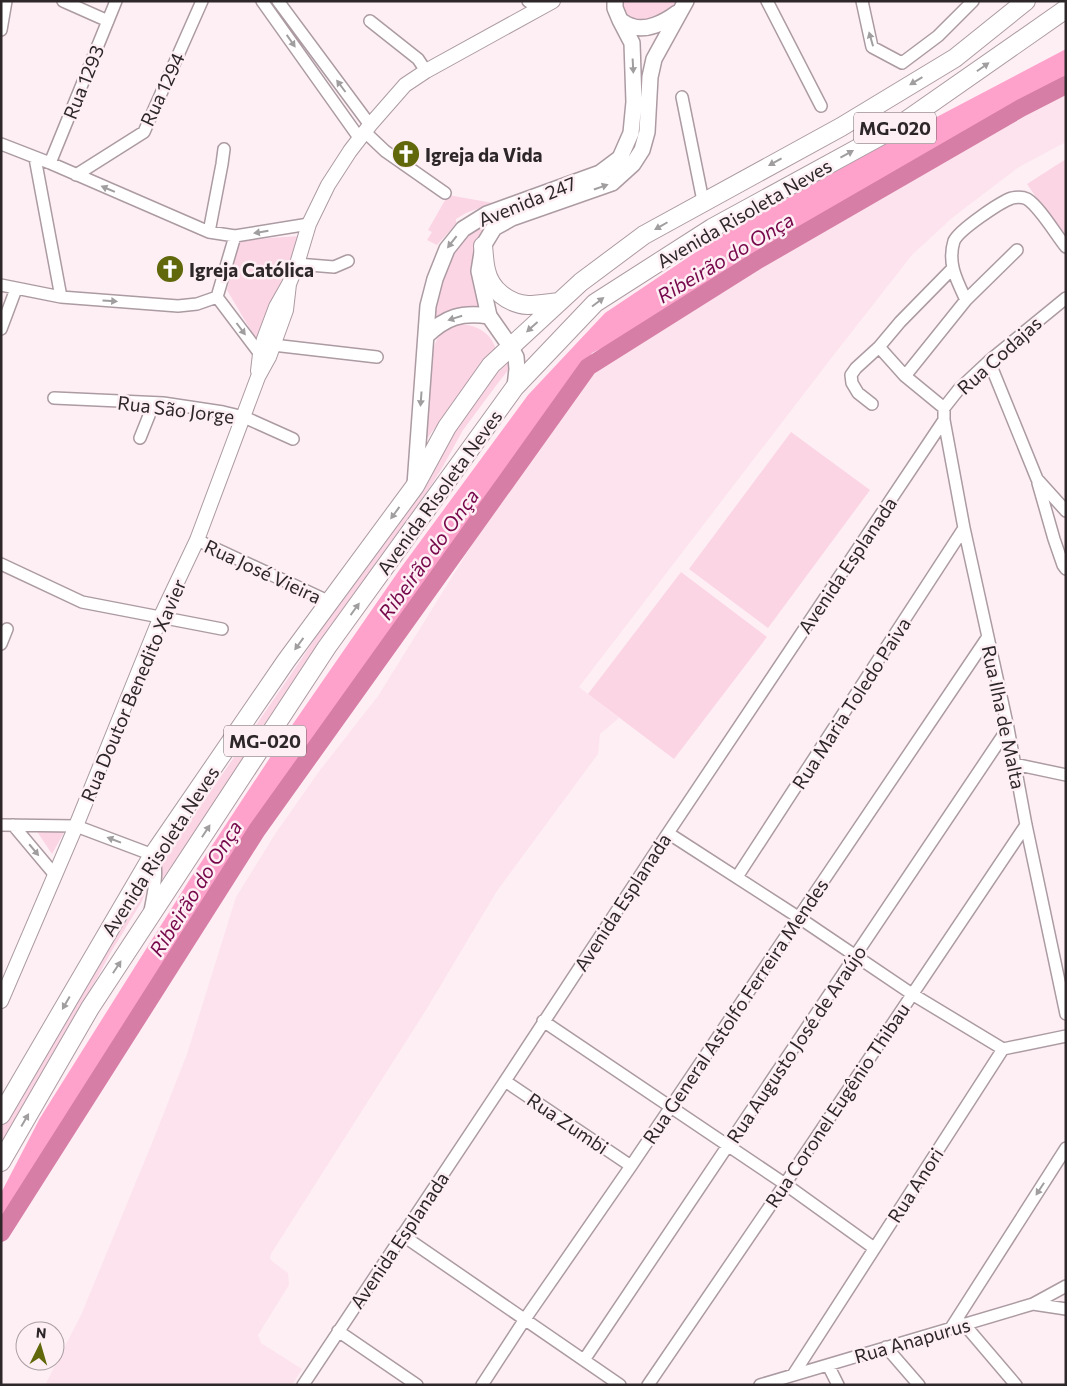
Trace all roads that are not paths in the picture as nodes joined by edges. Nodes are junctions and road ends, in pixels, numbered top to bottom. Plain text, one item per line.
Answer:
1 (6, 1) edge
2 (63, 1) edge
3 (116, 1) edge
4 (202, 1) edge
5 (262, 1) edge
6 (278, 1) edge
7 (553, 1) edge
8 (767, 1) edge
9 (862, 1) edge
10 (973, 1) edge
11 (1019, 4) edge
12 (534, 5) edge
13 (684, 5) edge
14 (613, 8) edge
15 (1066, 9) edge
16 (108, 20) junction
17 (370, 21) dead end
18 (1, 30) edge
19 (426, 71) junction
20 (682, 97) dead end
21 (821, 106) dead end
22 (365, 132) junction
23 (1, 144) edge
24 (224, 149) dead end
25 (35, 158) junction
26 (50, 163) junction
27 (76, 175) junction
28 (445, 193) dead end
29 (703, 202) junction
30 (309, 224) junction
31 (209, 232) junction
32 (235, 236) junction
33 (483, 246) junction
34 (1066, 247) edge
35 (1017, 250) dead end
36 (348, 261) dead end
37 (297, 264) junction
38 (952, 269) junction
39 (1, 285) edge
40 (16, 289) junction
41 (217, 296) junction
42 (61, 297) junction
43 (1066, 298) edge
44 (966, 300) junction
45 (559, 302) junction
46 (488, 316) junction
47 (1, 329) edge
48 (426, 336) junction
49 (510, 346) junction
50 (879, 347) junction
51 (267, 352) junction
52 (377, 357) dead end
53 (989, 361) junction
54 (905, 376) junction
55 (515, 387) junction
56 (54, 398) dead end
57 (154, 403) junction
58 (872, 404) dead end
59 (944, 414) junction
60 (244, 417) junction
61 (140, 438) dead end
62 (293, 439) dead end
63 (1037, 479) junction
64 (415, 486) junction
65 (1066, 512) edge
66 (964, 528) junction
67 (196, 540) junction
68 (1, 564) edge
69 (1066, 569) edge
70 (330, 602) junction
71 (161, 616) junction
72 (7, 629) dead end
73 (222, 629) dead end
74 (987, 638) junction
75 (1, 644) edge
76 (1008, 728) junction
77 (1014, 764) junction
78 (1066, 775) edge
79 (1, 825) edge
80 (1026, 825) junction
81 (13, 826) junction
82 (76, 826) junction
83 (668, 832) junction
84 (153, 855) junction
85 (55, 874) junction
86 (737, 877) junction
87 (798, 917) junction
88 (149, 918) junction
89 (855, 956) junction
90 (912, 994) junction
91 (2, 995) edge
92 (1066, 1014) edge
93 (543, 1021) junction
94 (1066, 1036) edge
95 (1003, 1050) junction
96 (505, 1081) junction
97 (670, 1107) junction
98 (1, 1116) edge
99 (728, 1146) junction
100 (1066, 1148) edge
101 (1, 1162) edge
102 (631, 1166) junction
103 (785, 1184) junction
104 (402, 1235) junction
105 (874, 1248) junction
106 (1066, 1286) edge
107 (1033, 1304) junction
108 (1066, 1309) edge
109 (525, 1319) junction
110 (964, 1324) junction
111 (950, 1328) junction
112 (338, 1331) junction
113 (886, 1348) junction
114 (584, 1360) junction
115 (828, 1365) junction
116 (793, 1375) junction
117 (302, 1385) edge
118 (417, 1385) edge
119 (482, 1385) edge
120 (620, 1385) edge
121 (648, 1385) edge
122 (760, 1385) edge
123 (838, 1385) edge
124 (919, 1385) edge
125 (1016, 1385) edge

1 - 18 street
2 - 16 street
3 - 16 street, Rua 1293
4 - 27 street, Rua 1294
5 -> 22 street
22 -> 6 street
7 - 12 street, Rua Doutor Benedito Xavier
8 - 21 street
10 -> 9 street
11 -> 29 highway, Avenida Risoleta Neves / MG-020
12 - 19 street, Rua Doutor Benedito Xavier
13 - 14 main road
33 -> 13 main road, Avenida 247
14 -> 48 main road, Avenida 247
55 -> 15 highway, Avenida Risoleta Neves / MG-020
16 - 26 street, Rua 1293
17 - 19 street
19 - 22 street, Rua Doutor Benedito Xavier
20 - 29 street
22 - 28 street
22 - 30 street, Rua Doutor Benedito Xavier
23 - 25 street
24 - 31 street
25 - 26 street
25 - 42 street
26 - 27 street
31 -> 27 street
29 -> 45 highway, Avenida Risoleta Neves / MG-020
30 -> 32 street
30 - 37 street, Rua Doutor Benedito Xavier
31 - 32 street
32 - 41 street
33 - 45 highway
33 - 46 main road, Avenida 247
34 - 38 street
35 - 44 street
36 - 37 street
37 - 51 street, Rua Doutor Benedito Xavier
38 - 44 street
38 - 50 street
39 - 40 street
40 - 42 street
40 - 47 street
42 -> 41 street
41 -> 51 street
43 - 53 street, Rua Codajas
44 - 54 street
45 -> 49 highway, Avenida Risoleta Neves / MG-020
46 -> 48 main road
46 - 49 main road, Avenida 247
48 -> 64 main road, Avenida 247
49 - 55 main road, Avenida 247
49 - 64 highway, Avenida Risoleta Neves / MG-020
50 - 54 street
50 - 58 street
51 - 52 street
51 - 60 street, Rua Doutor Benedito Xavier
53 - 59 street, Rua Codajas
53 - 63 street
54 - 59 street
88 -> 55 highway, Avenida Risoleta Neves / MG-020
56 - 57 street, Rua São Jorge
57 - 60 street, Rua São Jorge
57 - 61 street
59 - 66 street, Rua Ilha de Malta
59 - 83 street, Avenida Esplanada
60 - 62 street, Rua São Jorge
60 - 67 street, Rua Doutor Benedito Xavier
63 - 65 street
63 - 69 street
64 -> 70 highway, Avenida Risoleta Neves / MG-020
66 - 74 street, Rua Ilha de Malta
66 - 86 street, Rua Maria Toledo Paiva
67 - 70 street, Rua José Vieira
67 - 71 street, Rua Doutor Benedito Xavier
68 - 71 street
70 -> 84 highway, Avenida Risoleta Neves / MG-020
71 - 73 street
71 - 82 street, Rua Doutor Benedito Xavier
72 - 75 street
74 - 76 street, Rua Ilha de Malta
74 - 87 street, Rua General Astolfo Ferreira Mendes
76 - 77 street, Rua Ilha de Malta
76 - 89 street, Rua Augusto José de Araújo
77 - 78 street
77 - 80 street, Rua Ilha de Malta
79 - 81 street
80 - 90 street, Rua Coronel Eugênio Thibau
80 - 92 street, Rua Ilha de Malta
81 - 82 street
81 -> 85 street
84 -> 82 street
82 - 85 street, Rua Doutor Benedito Xavier
83 - 86 street
83 - 93 street, Avenida Esplanada
84 - 88 street
84 -> 98 highway, Avenida Risoleta Neves / MG-020
85 - 91 street, Rua Doutor Benedito Xavier
86 - 87 street
87 - 89 street
87 - 97 street, Rua General Astolfo Ferreira Mendes
101 -> 88 highway, Avenida Risoleta Neves / MG-020
89 - 90 street
89 - 99 street, Rua Augusto José de Araújo
90 - 95 street
90 - 103 street, Rua Coronel Eugênio Thibau
93 - 96 street, Avenida Esplanada
93 - 97 street
94 - 95 street
95 - 105 street, Rua Anori
96 - 102 street, Rua Zumbi
96 - 104 street, Avenida Esplanada
97 - 99 street
97 - 102 street, Rua General Astolfo Ferreira Mendes
99 - 103 street
99 - 114 street, Rua Augusto José de Araújo
100 -> 111 street
102 - 109 street, Rua General Astolfo Ferreira Mendes
103 - 105 street
103 - 121 street, Rua Coronel Eugênio Thibau
104 - 109 street
104 - 112 street, Avenida Esplanada
105 - 116 street, Rua Anori
106 - 107 street
107 - 108 street, Rua Anapurus
107 - 110 street, Rua Anapurus
109 - 114 street
109 - 119 street, Rua General Astolfo Ferreira Mendes
110 - 111 street, Rua Anapurus
110 - 125 street
111 - 113 street, Rua Anapurus
112 - 117 street, Avenida Esplanada
112 - 118 street
113 - 115 street, Rua Anapurus
113 - 124 street
114 - 120 street
115 - 116 street, Rua Anapurus
115 - 123 street
116 - 122 street, Rua Anapurus

